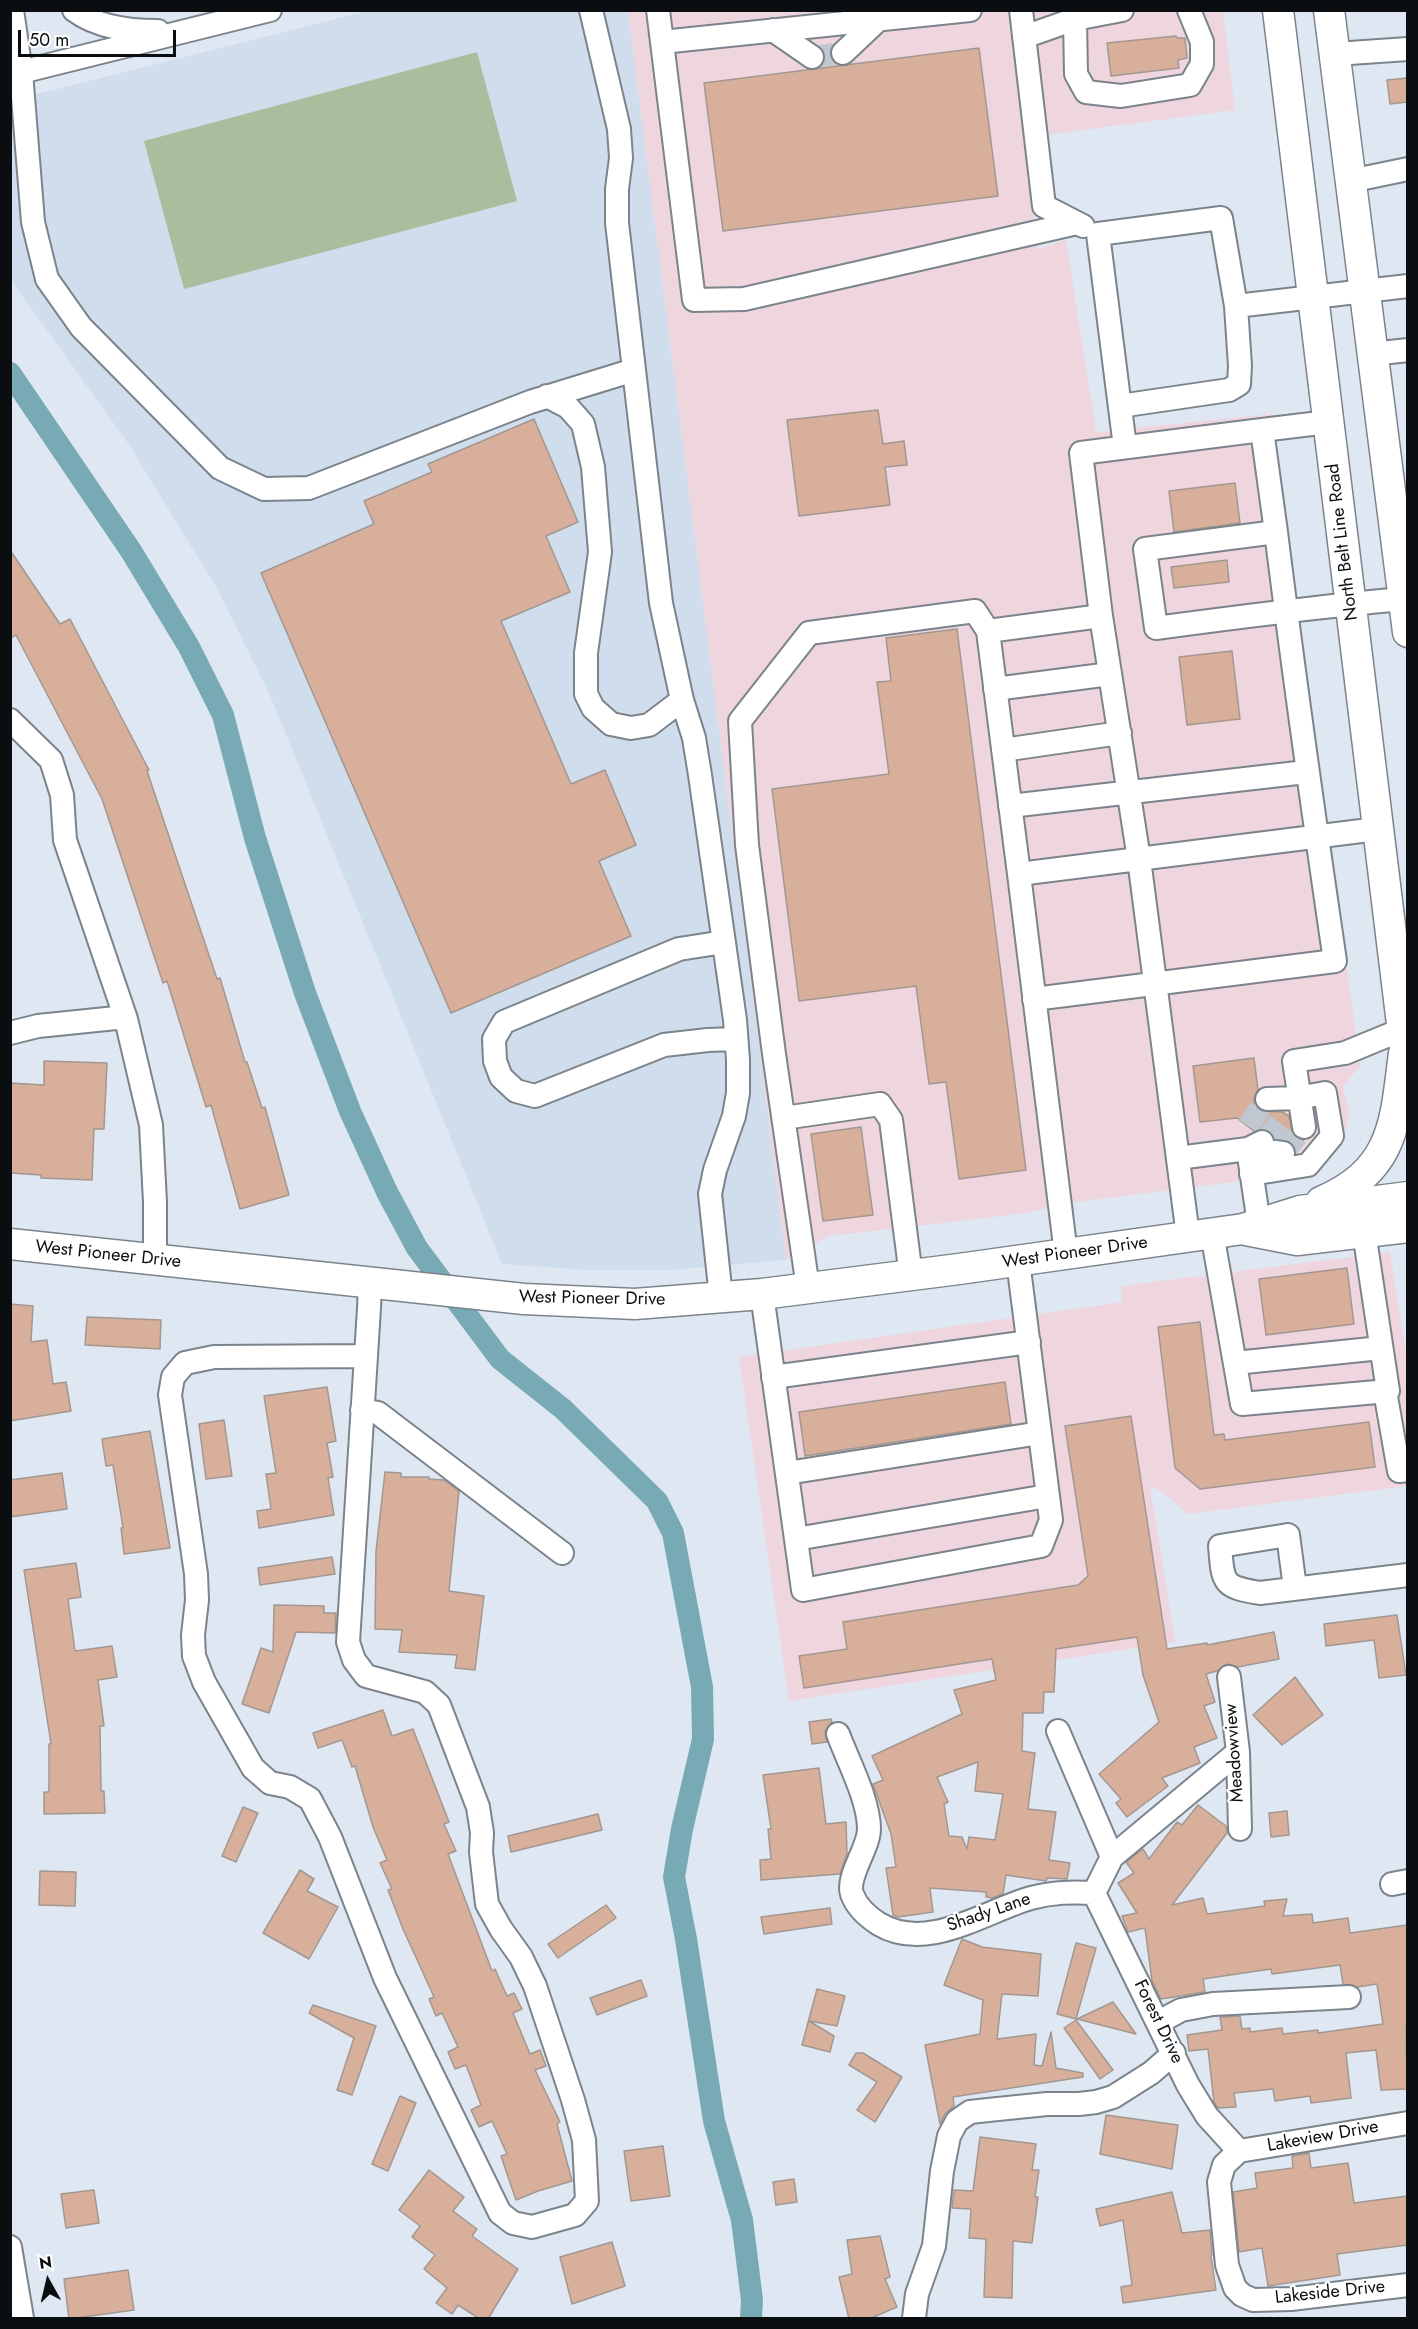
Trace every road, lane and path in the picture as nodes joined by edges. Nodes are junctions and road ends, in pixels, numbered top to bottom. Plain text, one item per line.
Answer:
1 (12, 10) edge
2 (74, 10) edge
3 (270, 10) edge
4 (591, 10) edge
5 (658, 10) edge
6 (970, 10) edge
7 (1021, 10) edge
8 (1122, 10) edge
9 (1189, 10) edge
10 (1278, 10) edge
11 (1329, 10) edge
12 (879, 19) junction
13 (1076, 20) junction
14 (773, 30) junction
15 (187, 32) junction
16 (1024, 37) junction
17 (662, 42) junction
18 (1407, 49) edge
19 (843, 52) tunnel mouth
20 (1335, 54) junction
21 (812, 57) tunnel mouth
22 (21, 72) junction
23 (1407, 169) edge
24 (1350, 181) junction
25 (1077, 224) junction
26 (1098, 234) junction
27 (1407, 286) edge
28 (1364, 292) junction
29 (1313, 297) junction
30 (1236, 306) junction
31 (1407, 350) edge
32 (1372, 354) junction
33 (634, 370) junction
34 (547, 396) junction
35 (1120, 406) junction
36 (1328, 422) junction
37 (1262, 430) junction
38 (1125, 447) junction
39 (1276, 532) junction
40 (1404, 599) junction
41 (1350, 604) junction
42 (1286, 612) junction
43 (1101, 616) junction
44 (988, 631) junction
45 (1407, 631) edge
46 (1110, 674) junction
47 (995, 689) junction
48 (682, 700) junction
49 (10, 720) edge
50 (1119, 733) junction
51 (1003, 750) junction
52 (1306, 772) junction
53 (1129, 792) junction
54 (1010, 806) junction
55 (1377, 829) junction
56 (1316, 837) junction
57 (1139, 859) junction
58 (1019, 874) junction
59 (724, 942) junction
60 (1155, 983) junction
61 (1034, 999) junction
62 (126, 1019) junction
63 (10, 1033) edge
64 (736, 1039) junction
65 (1404, 1052) edge
66 (1267, 1099) dead end
67 (1291, 1106) junction
68 (783, 1118) junction
69 (1248, 1126) dead end
70 (1304, 1127) dead end
71 (1265, 1147) junction
72 (1178, 1158) junction
73 (1251, 1174) junction
74 (1407, 1197) edge
75 (1300, 1211) junction
76 (1251, 1227) junction
77 (1407, 1227) edge
78 (1364, 1232) junction
79 (1200, 1235) junction
80 (10, 1244) edge
81 (1066, 1254) junction
82 (155, 1260) junction
83 (1018, 1261) junction
84 (911, 1276) junction
85 (370, 1283) junction
86 (808, 1288) junction
87 (762, 1294) junction
88 (721, 1297) junction
89 (1029, 1342) junction
90 (1381, 1348) junction
91 (366, 1356) junction
92 (1235, 1363) junction
93 (773, 1377) junction
94 (1385, 1391) junction
95 (362, 1410) junction
96 (1040, 1433) junction
97 (1407, 1470) edge
98 (787, 1473) junction
99 (1047, 1496) junction
100 (796, 1539) junction
101 (562, 1554) dead end
102 (1407, 1575) edge
103 (1295, 1588) dead end
104 (1229, 1677) dead end
105 (1058, 1731) dead end
106 (838, 1734) dead end
107 (1238, 1752) junction
108 (1240, 1829) dead end
109 (1112, 1857) junction
110 (1094, 1893) junction
111 (1349, 1997) dead end
112 (1159, 2022) junction
113 (1174, 2053) junction
114 (1407, 2122) edge
115 (1239, 2151) junction
116 (10, 2247) edge
117 (1407, 2285) edge
118 (22, 2319) edge
119 (914, 2319) edge

1 - 22 street
2 - 15 street
3 - 15 street
4 - 33 street
5 - 17 street
6 - 12 street
7 - 16 street
8 - 13 street
9 - 13 street
10 - 29 main road, North Belt Line Road
11 - 20 main road
12 - 14 street
12 - 19 street
13 - 16 street
14 - 17 street
14 - 21 street
15 - 22 street
16 - 25 street
17 - 25 street
18 - 20 street
20 - 24 main road
22 - 34 street
23 - 24 street
24 - 28 main road
25 - 26 street
26 - 30 street
26 - 35 street
27 - 28 street
28 - 29 street
28 - 32 main road
29 - 30 street
29 - 36 main road, North Belt Line Road
30 - 35 street
31 - 32 street
32 - 40 main road
33 - 34 street
33 - 48 street
34 - 48 street
35 - 38 street
36 - 37 street
36 - 41 main road, North Belt Line Road
37 - 38 street
37 - 39 street
38 - 43 street
39 - 42 street
39 - 42 street
40 - 41 street
40 - 45 main road
41 - 42 street
41 - 55 main road, North Belt Line Road
42 - 52 street
43 - 44 street
43 - 46 street
44 - 47 street
44 - 68 street
46 - 47 street
46 - 50 street
47 - 51 street
48 - 59 street
49 - 62 street
50 - 51 street
50 - 53 street
51 - 54 street
52 - 53 street
52 - 56 street
53 - 54 street
53 - 57 street
54 - 58 street
55 - 56 street
55 - 65 main road, North Belt Line Road
56 - 57 street
56 - 60 street
57 - 58 street
57 - 60 street
58 - 61 street
59 - 64 street
59 - 64 street
60 - 61 street
60 - 72 street
61 - 81 street
62 - 63 street
62 - 82 street
64 - 88 street
65 - 67 street
65 - 75 main road, North Belt Line Road
66 - 67 street
67 - 70 street
67 - 73 street
68 - 84 street
68 - 86 street
69 - 71 street
71 - 72 street
71 - 73 street
72 - 79 street
73 - 76 street
74 - 75 main road, West Pioneer Drive
75 - 76 main road, West Pioneer Drive
76 - 78 main road, West Pioneer Drive
76 - 79 main road, West Pioneer Drive
77 - 78 main road, West Pioneer Drive
78 - 90 street
79 - 81 main road, West Pioneer Drive
79 - 92 street
80 - 82 main road, West Pioneer Drive
81 - 83 main road, West Pioneer Drive
82 - 85 main road, West Pioneer Drive
83 - 84 main road, West Pioneer Drive
83 - 89 street
84 - 86 main road, West Pioneer Drive
85 - 88 main road, West Pioneer Drive
85 - 91 street
86 - 87 main road, West Pioneer Drive
87 - 88 main road, West Pioneer Drive
87 - 93 street
89 - 93 street
89 - 96 street
90 - 92 street
90 - 94 street
91 - 95 street
91 - 95 street
92 - 94 street
93 - 98 street
94 - 97 street
95 - 101 street
96 - 98 street
96 - 99 street
98 - 100 street
99 - 100 street
99 - 100 street
102 - 103 street
104 - 107 street, Meadowview
105 - 109 street
106 - 110 street, Shady Lane
107 - 108 street, Meadowview
107 - 109 street
109 - 110 street
110 - 112 street, Forest Drive
111 - 112 street
112 - 113 street, Forest Drive
113 - 115 street, Forest Drive
113 - 119 street
114 - 115 street, Lakeview Drive
115 - 117 street, Lakeside Drive
116 - 118 street

